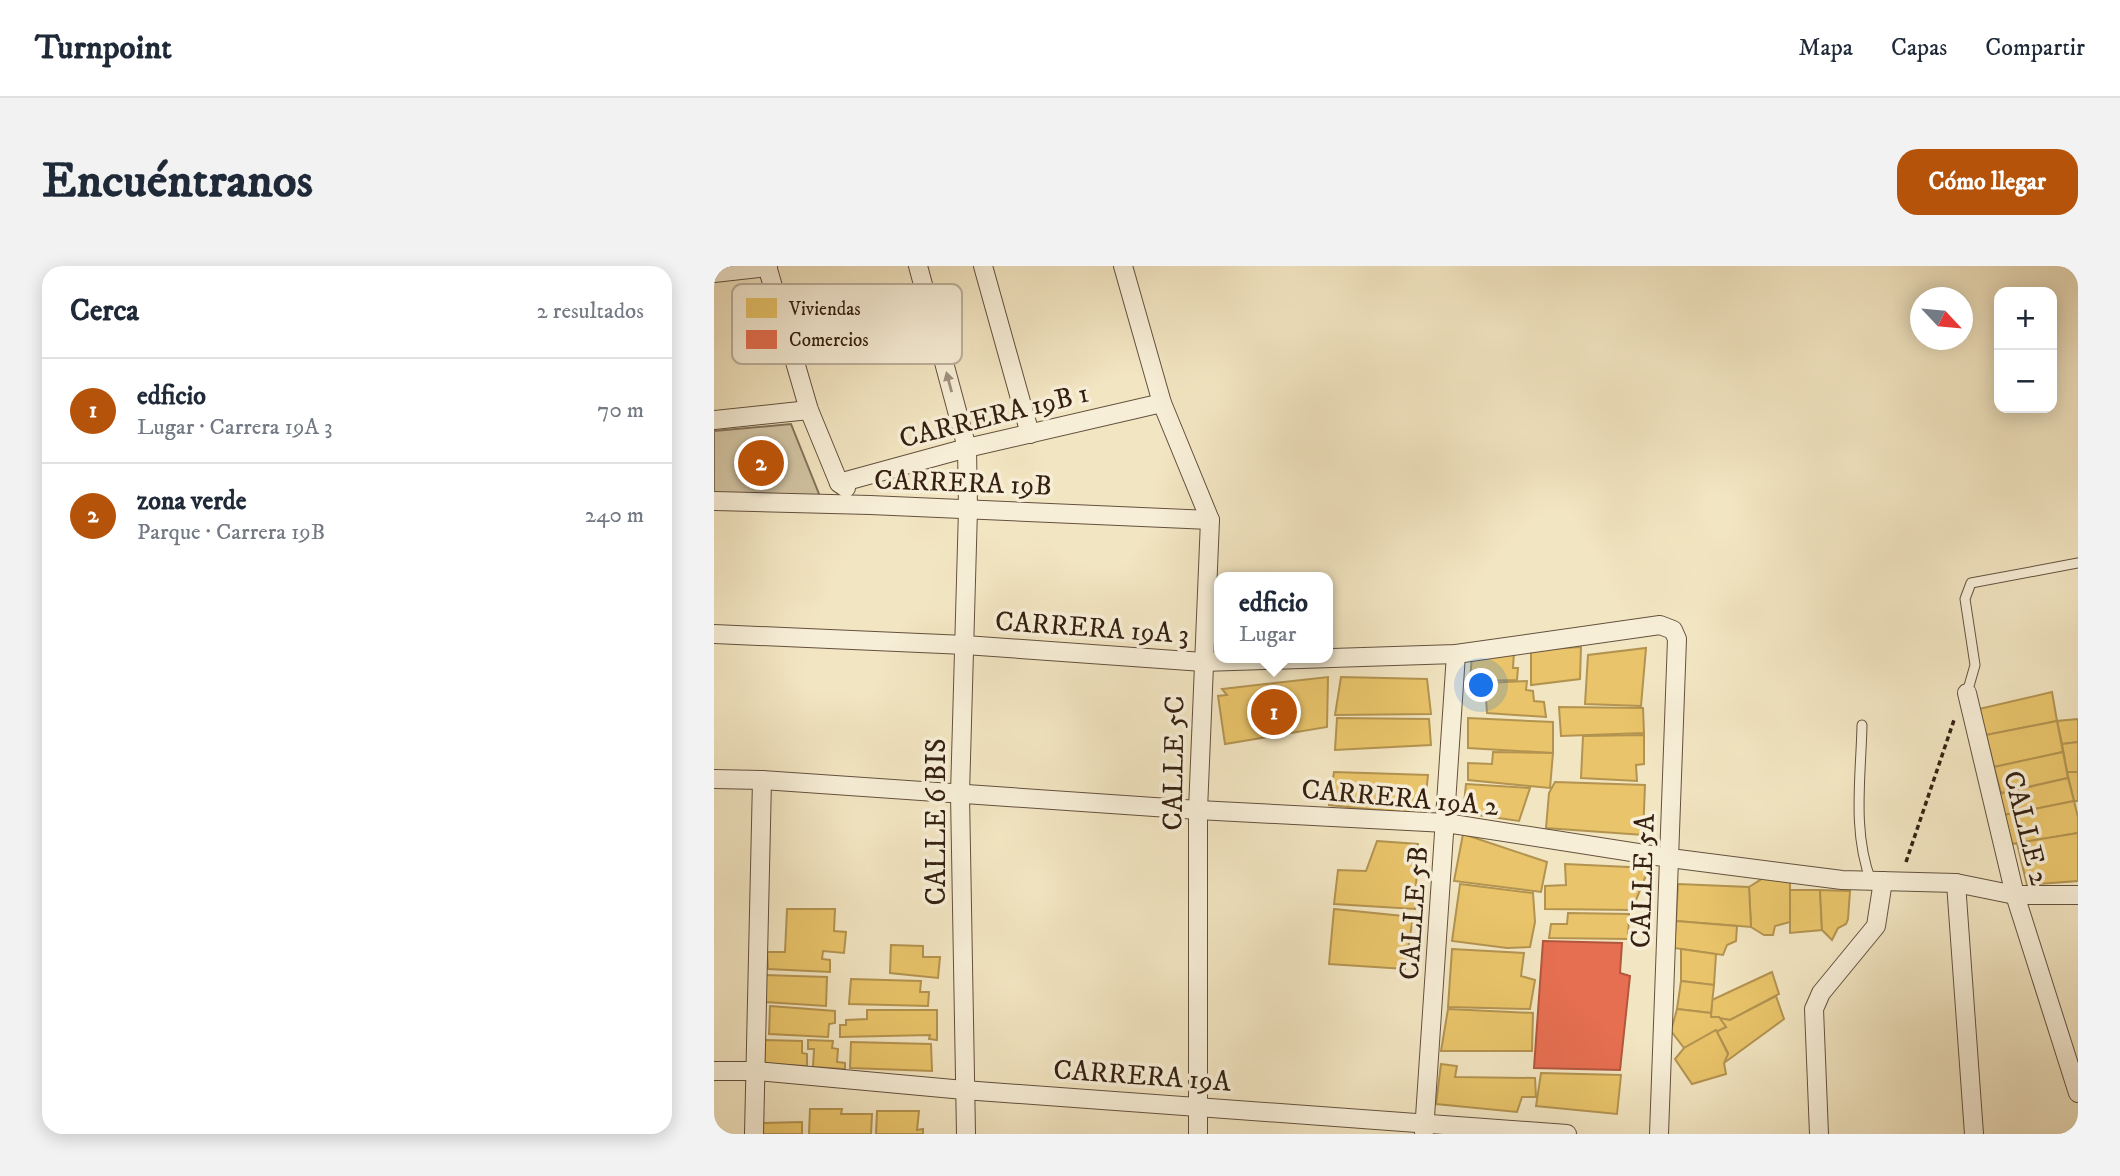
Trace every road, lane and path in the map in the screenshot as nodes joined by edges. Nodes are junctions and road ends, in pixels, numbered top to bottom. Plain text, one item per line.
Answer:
1 (767, 266) edge
2 (918, 266) edge
3 (983, 266) edge
4 (1123, 266) edge
5 (714, 273) edge
6 (772, 284) edge
7 (923, 284) edge
8 (795, 364) edge
9 (944, 364) edge
10 (1162, 403) junction
11 (808, 411) junction
12 (714, 420) edge
13 (1030, 433) junction
14 (967, 448) junction
15 (839, 483) junction
16 (714, 501) edge
17 (870, 505) junction
18 (968, 509) junction
19 (1210, 520) junction
20 (2078, 563) edge
21 (1673, 630) joint
22 (714, 634) edge
23 (965, 645) junction
24 (1456, 654) junction
25 (1333, 658) edge
26 (1203, 662) junction
27 (1214, 662) edge
28 (1968, 693) junction
29 (1863, 725) dead end
30 (714, 779) edge
31 (762, 780) junction
32 (960, 793) junction
33 (1198, 810) junction
34 (1446, 824) junction
35 (1670, 858) junction
36 (1885, 881) junction
37 (1956, 883) junction
38 (2015, 895) junction
39 (2078, 895) edge
40 (714, 1071) edge
41 (756, 1071) junction
42 (964, 1090) junction
43 (2078, 1093) edge
44 (1198, 1106) junction
45 (1425, 1129) edge
46 (754, 1134) edge
47 (967, 1134) edge
48 (1198, 1134) edge
49 (1567, 1134) edge
50 (1659, 1134) edge
51 (1819, 1134) edge
52 (1974, 1134) edge

1 - 5 street
1 - 6 street
7 -> 2 street, CALLE 6 BIS
3 - 13 street
4 - 10 street, CALLE 5C
8 - 11 street
14 -> 9 street, CALLE 6 BIS
10 - 13 street, CARRERA 19B 1
10 - 19 street, CALLE 5C
11 - 12 street
11 - 15 street
13 - 14 street, CARRERA 19B 1
14 - 15 street, CARRERA 19B 1
14 - 18 street, CALLE 6 BIS
15 - 17 street
16 - 17 street, CARRERA 19B
17 - 18 street, CARRERA 19B
18 - 19 street, CARRERA 19B
18 - 23 street, CALLE 6 BIS
19 - 26 street, CALLE 5C
20 - 28 lane
21 - 24 street, CARRERA 19A 3
21 - 35 street, CALLE 5A
22 - 23 street, CARRERA 19A 3
23 - 26 street, CARRERA 19A 3
23 - 32 street, CALLE 6 BIS
24 - 25 street, CARRERA 19A 3
24 - 34 street, CALLE 5B
26 - 27 street, CARRERA 19A 3
26 - 33 street, CALLE 5C
28 - 36 path
28 - 38 street, CALLE 2
29 - 36 lane
30 - 31 street, CARRERA 19A 2
31 - 32 street, CARRERA 19A 2
31 - 41 street
32 - 33 street, CARRERA 19A 2
32 - 42 street, CALLE 6 BIS
33 - 34 street, CARRERA 19A 2
33 - 44 street, CALLE 5C
34 - 35 street, CARRERA 19A 2
34 - 45 street, CALLE 5B
35 - 36 street, CARRERA 19A 2
35 - 50 street, CALLE 5A
36 - 37 street, CARRERA 19A 2
36 - 51 street
37 - 38 street, CARRERA 19A 2
37 - 52 street
38 - 39 street, CARRERA 19A 2
38 - 43 street, CALLE 2
40 - 41 street, CARRERA 19A
41 - 42 street, CARRERA 19A
41 - 46 street
42 - 44 street, CARRERA 19A
42 - 47 street, CALLE 6 BIS
44 - 45 street, CARRERA 19A
44 - 48 street, CALLE 5C
45 - 49 street, CARRERA 19A

